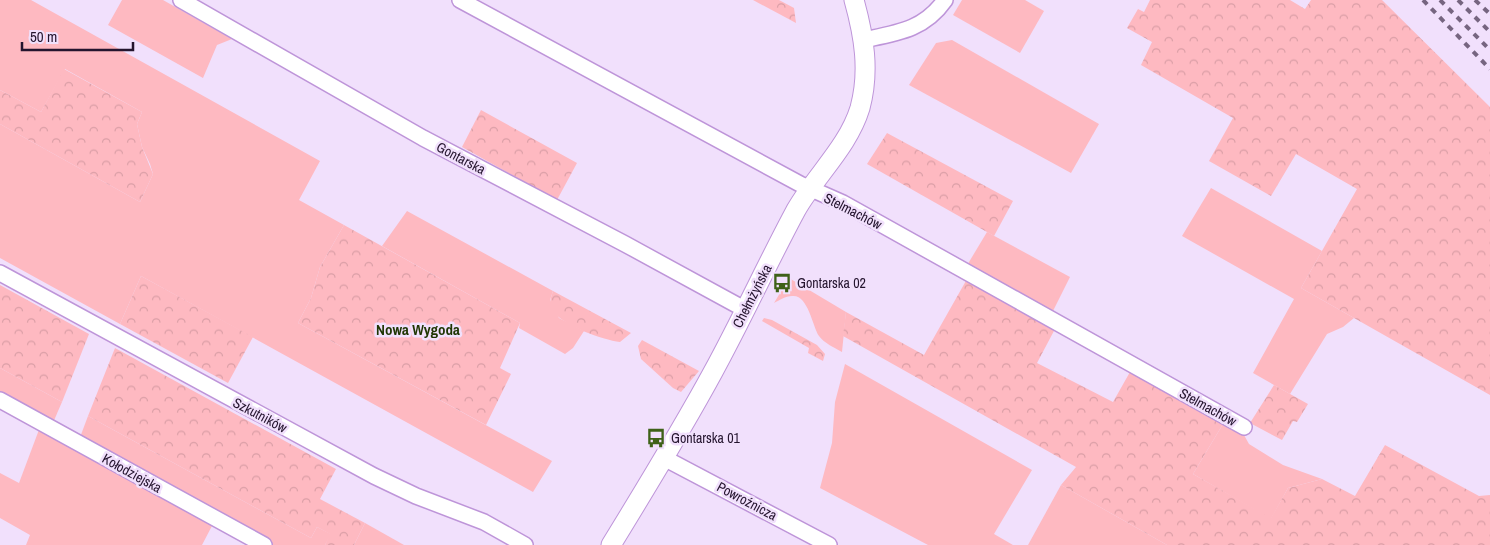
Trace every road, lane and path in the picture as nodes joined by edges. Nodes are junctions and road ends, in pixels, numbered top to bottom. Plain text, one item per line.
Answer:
1 (180, 0) edge
2 (460, 0) edge
3 (854, 0) edge
4 (946, 0) edge
5 (864, 40) junction
6 (810, 189) junction
7 (0, 273) edge
8 (746, 310) junction
9 (0, 400) edge
10 (1244, 427) dead end
11 (664, 458) junction
12 (264, 545) edge
13 (525, 545) edge
14 (612, 545) edge
15 (829, 545) edge

1 - 8 street, Gontarska
2 - 6 street, Stelmachów
3 - 5 street, Chełmżyńska
4 - 5 street
5 - 6 street, Chełmżyńska
6 - 8 street, Chełmżyńska
6 - 10 street, Stelmachów
7 - 13 street, Szkutników
8 - 11 street, Chełmżyńska
9 - 12 street, Kołodziejska
11 - 14 street, Chełmżyńska
11 - 15 street, Powroźnicza

